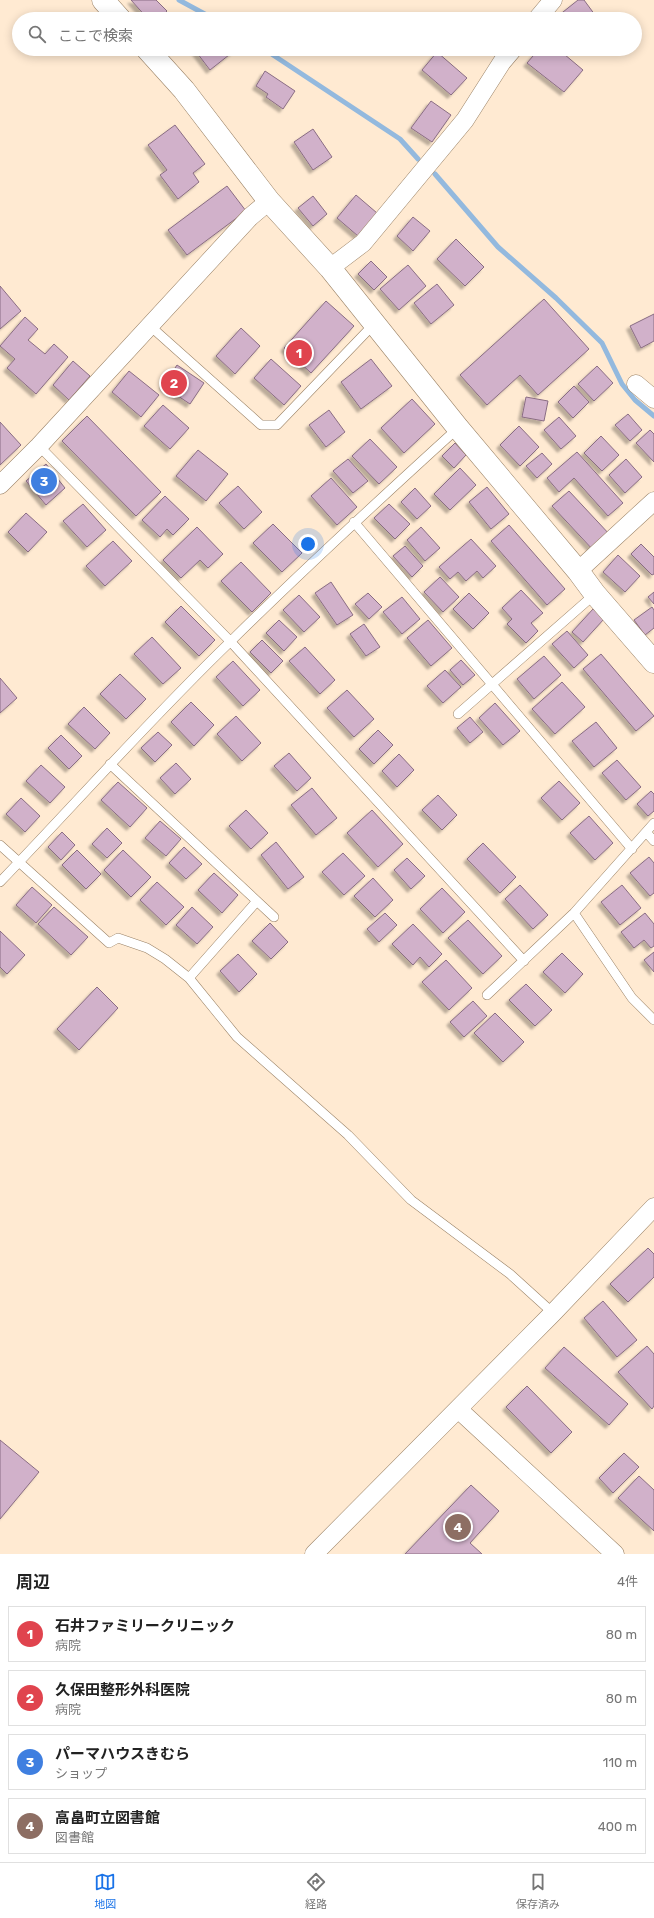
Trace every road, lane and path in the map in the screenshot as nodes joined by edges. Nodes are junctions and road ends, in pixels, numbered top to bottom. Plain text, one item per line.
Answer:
1 (103, 0) edge
2 (553, 0) edge
3 (114, 12) edge
4 (543, 12) edge
5 (153, 56) edge
6 (507, 56) edge
7 (270, 201) junction
8 (330, 268) junction
9 (374, 324) junction
10 (149, 325) junction
11 (636, 384) dead end
12 (654, 400) edge
13 (458, 428) junction
14 (39, 446) junction
15 (0, 485) edge
16 (654, 501) edge
17 (354, 522) junction
18 (578, 572) junction
19 (596, 594) junction
20 (230, 641) junction
21 (654, 662) edge
22 (492, 686) junction
23 (458, 714) dead end
24 (110, 764) junction
25 (654, 823) edge
26 (646, 832) junction
27 (654, 841) edge
28 (0, 846) edge
29 (632, 849) junction
30 (19, 862) junction
31 (0, 882) edge
32 (257, 901) junction
33 (574, 913) junction
34 (274, 917) dead end
35 (524, 961) junction
36 (189, 978) junction
37 (487, 995) dead end
38 (654, 1020) edge
39 (654, 1207) edge
40 (553, 1313) junction
41 (458, 1409) junction
42 (314, 1554) edge
43 (616, 1554) edge

1 - 3 street
2 - 4 street
5 - 7 street
6 - 8 street
7 - 8 street
7 - 10 street
8 - 9 street
9 - 10 lane
9 - 13 street
10 - 14 street
11 - 12 street
13 - 17 lane
13 - 18 street
14 - 15 street
14 - 20 lane
16 - 18 street
17 - 20 lane
17 - 22 lane
18 - 19 street
19 - 21 street
19 - 22 lane
20 - 24 lane
20 - 35 lane
22 - 23 lane
22 - 29 lane
24 - 30 lane
24 - 32 lane
25 - 26 lane
26 - 27 lane
26 - 29 lane
28 - 30 lane
29 - 33 lane
30 - 31 lane
30 - 36 lane
32 - 34 lane
32 - 36 lane
33 - 35 lane
33 - 38 lane
35 - 37 lane
36 - 40 lane
39 - 40 street
40 - 41 street
41 - 42 street
41 - 43 street

